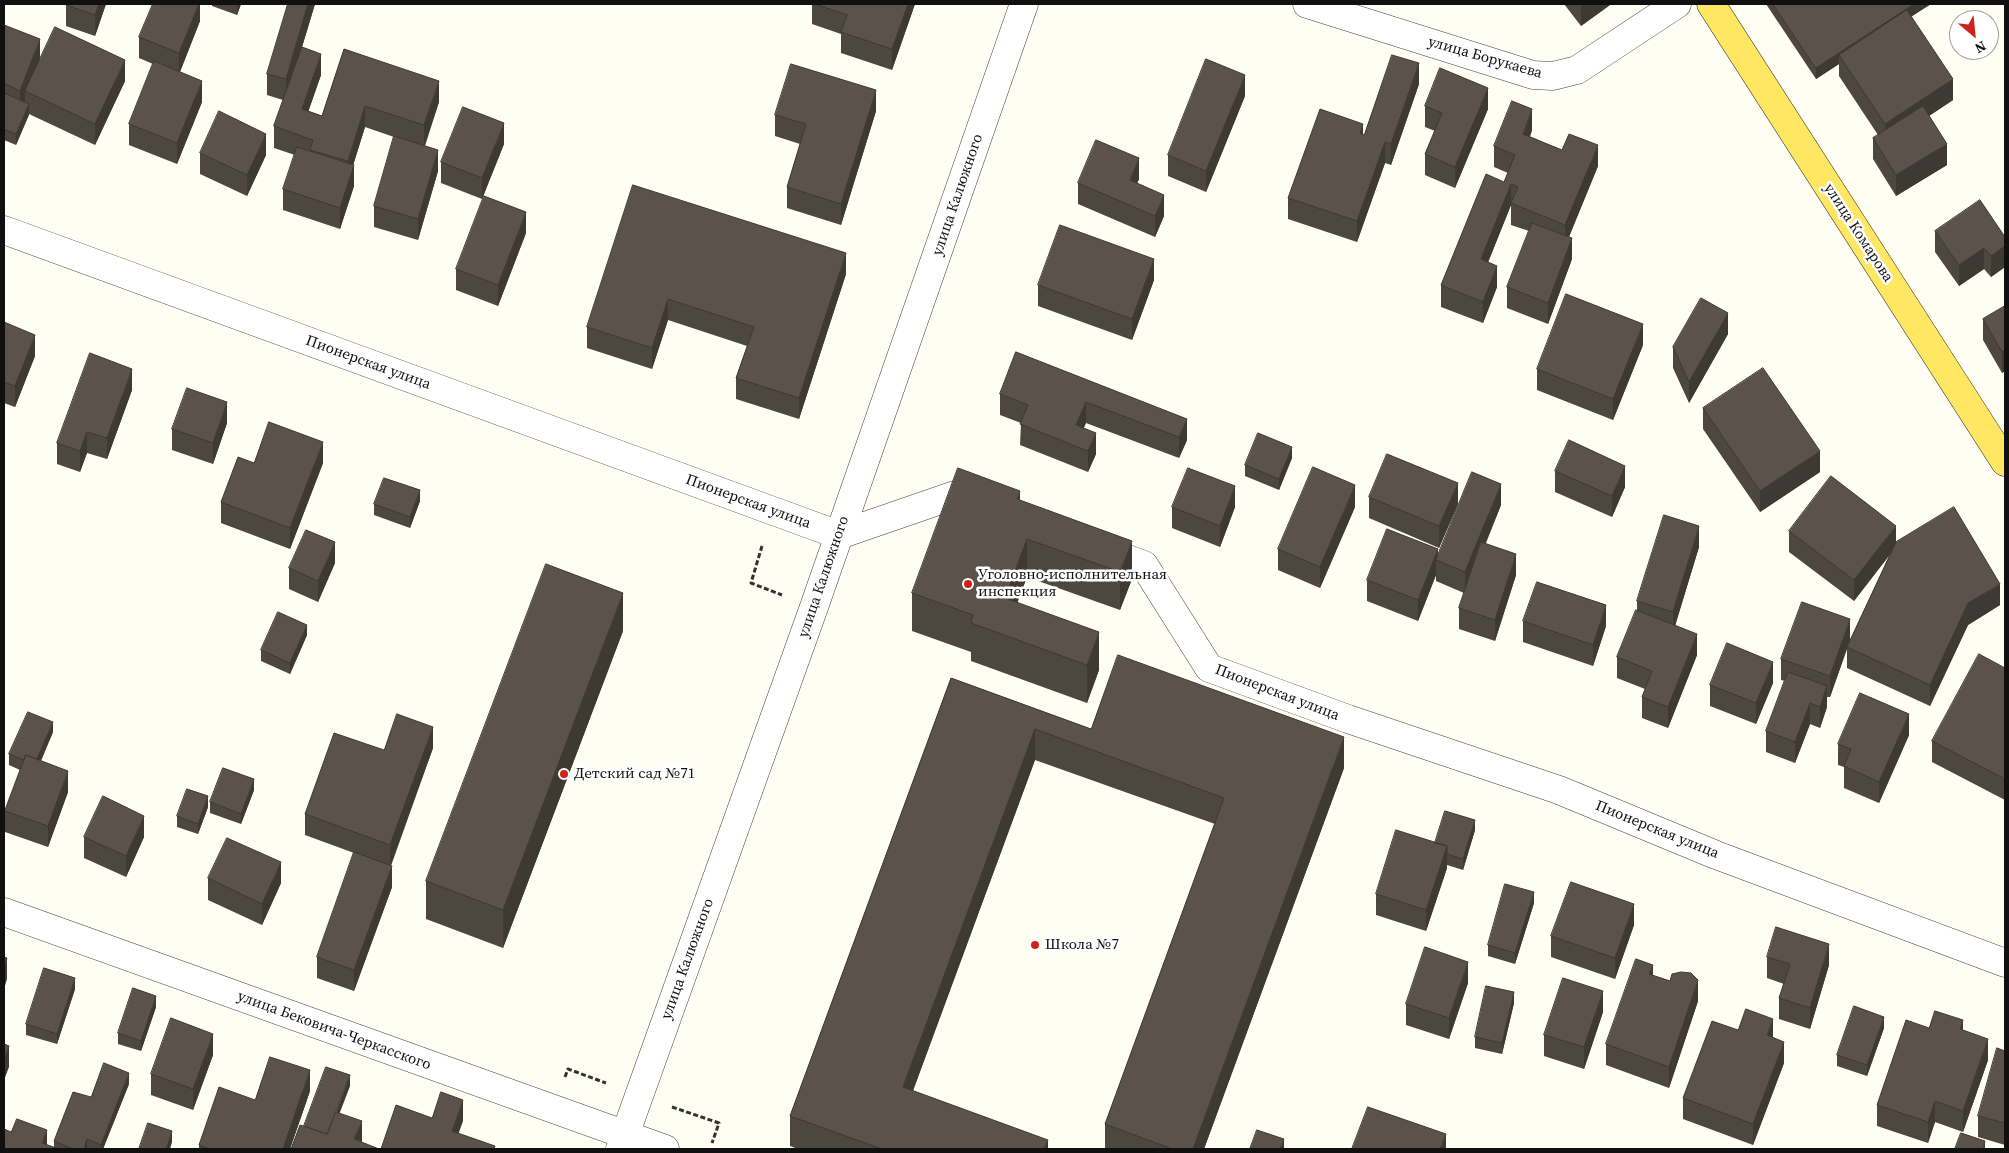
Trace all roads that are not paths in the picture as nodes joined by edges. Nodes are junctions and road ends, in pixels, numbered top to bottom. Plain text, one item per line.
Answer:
1 (1024, 4) edge
2 (1307, 4) edge
3 (1677, 4) edge
4 (1711, 4) edge
5 (4, 230) edge
6 (2005, 462) edge
7 (1009, 515) edge
8 (839, 535) junction
9 (1072, 538) edge
10 (4, 912) edge
11 (2005, 963) edge
12 (623, 1142) edge
13 (664, 1149) edge

1 - 8 street, улица Калюжного
2 - 3 street, улица Борукаева
4 - 6 main road, улица Комарова
5 - 8 street, Пионерская улица
7 - 8 street
8 - 12 street, улица Калюжного
9 - 11 street, Пионерская улица
10 - 12 street, улица Бековича-Черкасского
12 - 13 street, улица Бековича-Черкасского

